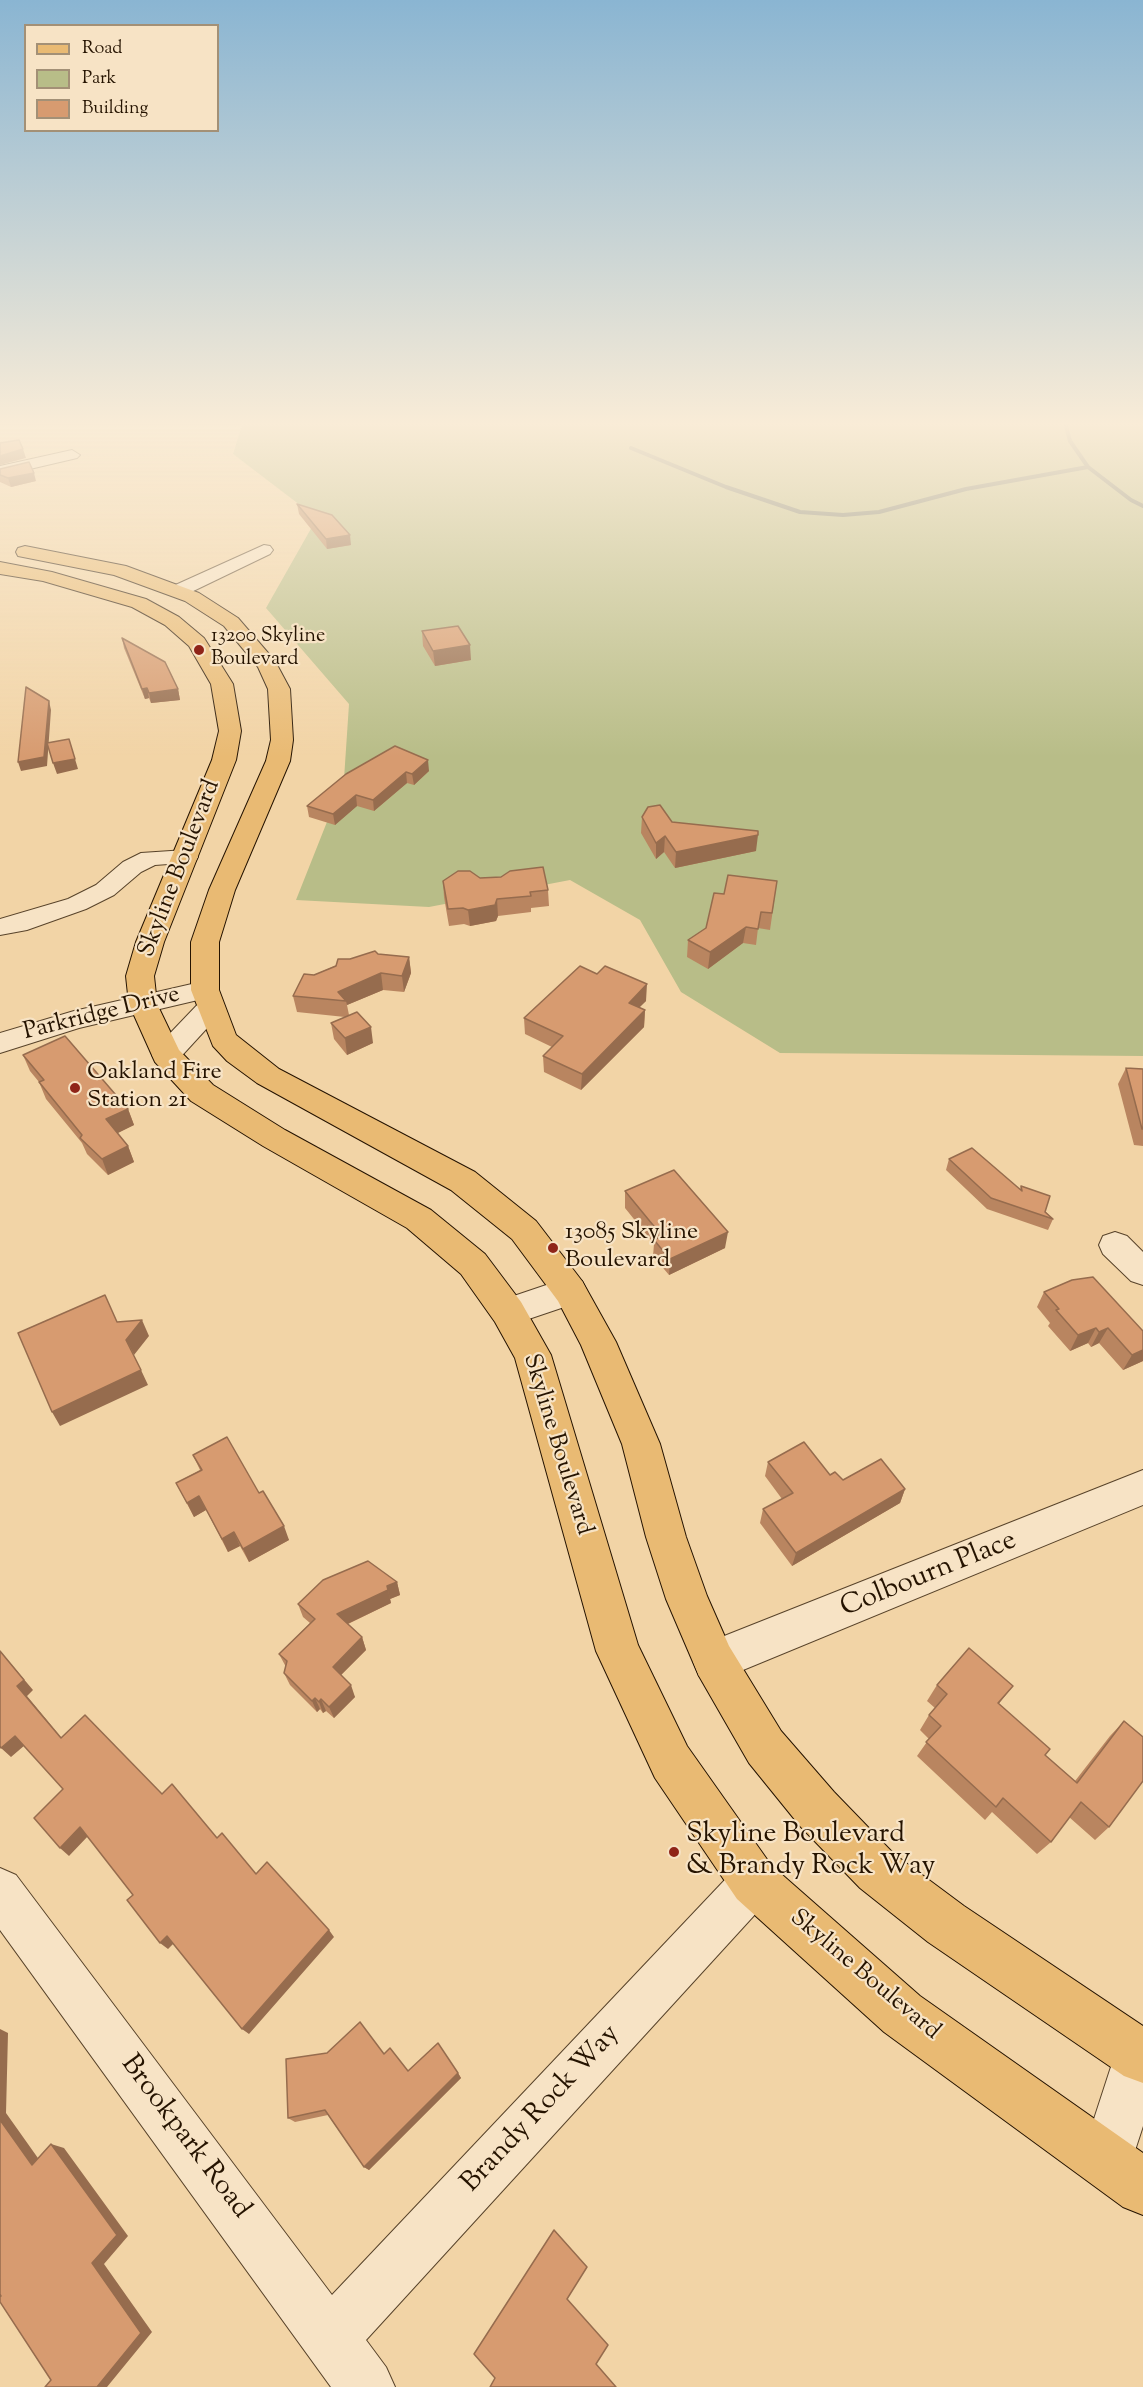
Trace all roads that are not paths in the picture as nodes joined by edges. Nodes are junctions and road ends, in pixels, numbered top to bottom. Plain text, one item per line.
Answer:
1 (264, 550) dead end
2 (6, 559) edge
3 (178, 591) junction
4 (186, 857) junction
5 (0, 927) edge
6 (208, 999) junction
7 (143, 1004) junction
8 (0, 1043) edge
9 (166, 1055) junction
10 (1115, 1245) dead end
11 (1143, 1272) edge
12 (570, 1291) junction
13 (508, 1312) junction
14 (1143, 1487) edge
15 (714, 1661) junction
16 (754, 1882) junction
17 (0, 1891) edge
18 (1141, 2056) edge
19 (1125, 2173) edge
20 (331, 2337) junction
21 (366, 2387) edge

1 - 3 street
2 - 3 main road, Skyline Boulevard
2 - 4 main road, Skyline Boulevard
3 - 6 main road, Skyline Boulevard
4 - 5 street
4 - 7 main road, Skyline Boulevard
6 - 7 street, Parkridge Drive
6 - 9 street
6 - 12 main road, Skyline Boulevard
7 - 8 street, Parkridge Drive
7 - 9 main road, Skyline Boulevard
9 - 13 main road, Skyline Boulevard
10 - 11 street
12 - 13 street
12 - 15 main road, Skyline Boulevard
13 - 16 main road, Skyline Boulevard
14 - 15 street, Colbourn Place
15 - 18 main road, Skyline Boulevard
16 - 19 main road, Skyline Boulevard
16 - 20 street, Brandy Rock Way
17 - 20 street, Brookpark Road
18 - 19 street
20 - 21 street, Brookpark Road

